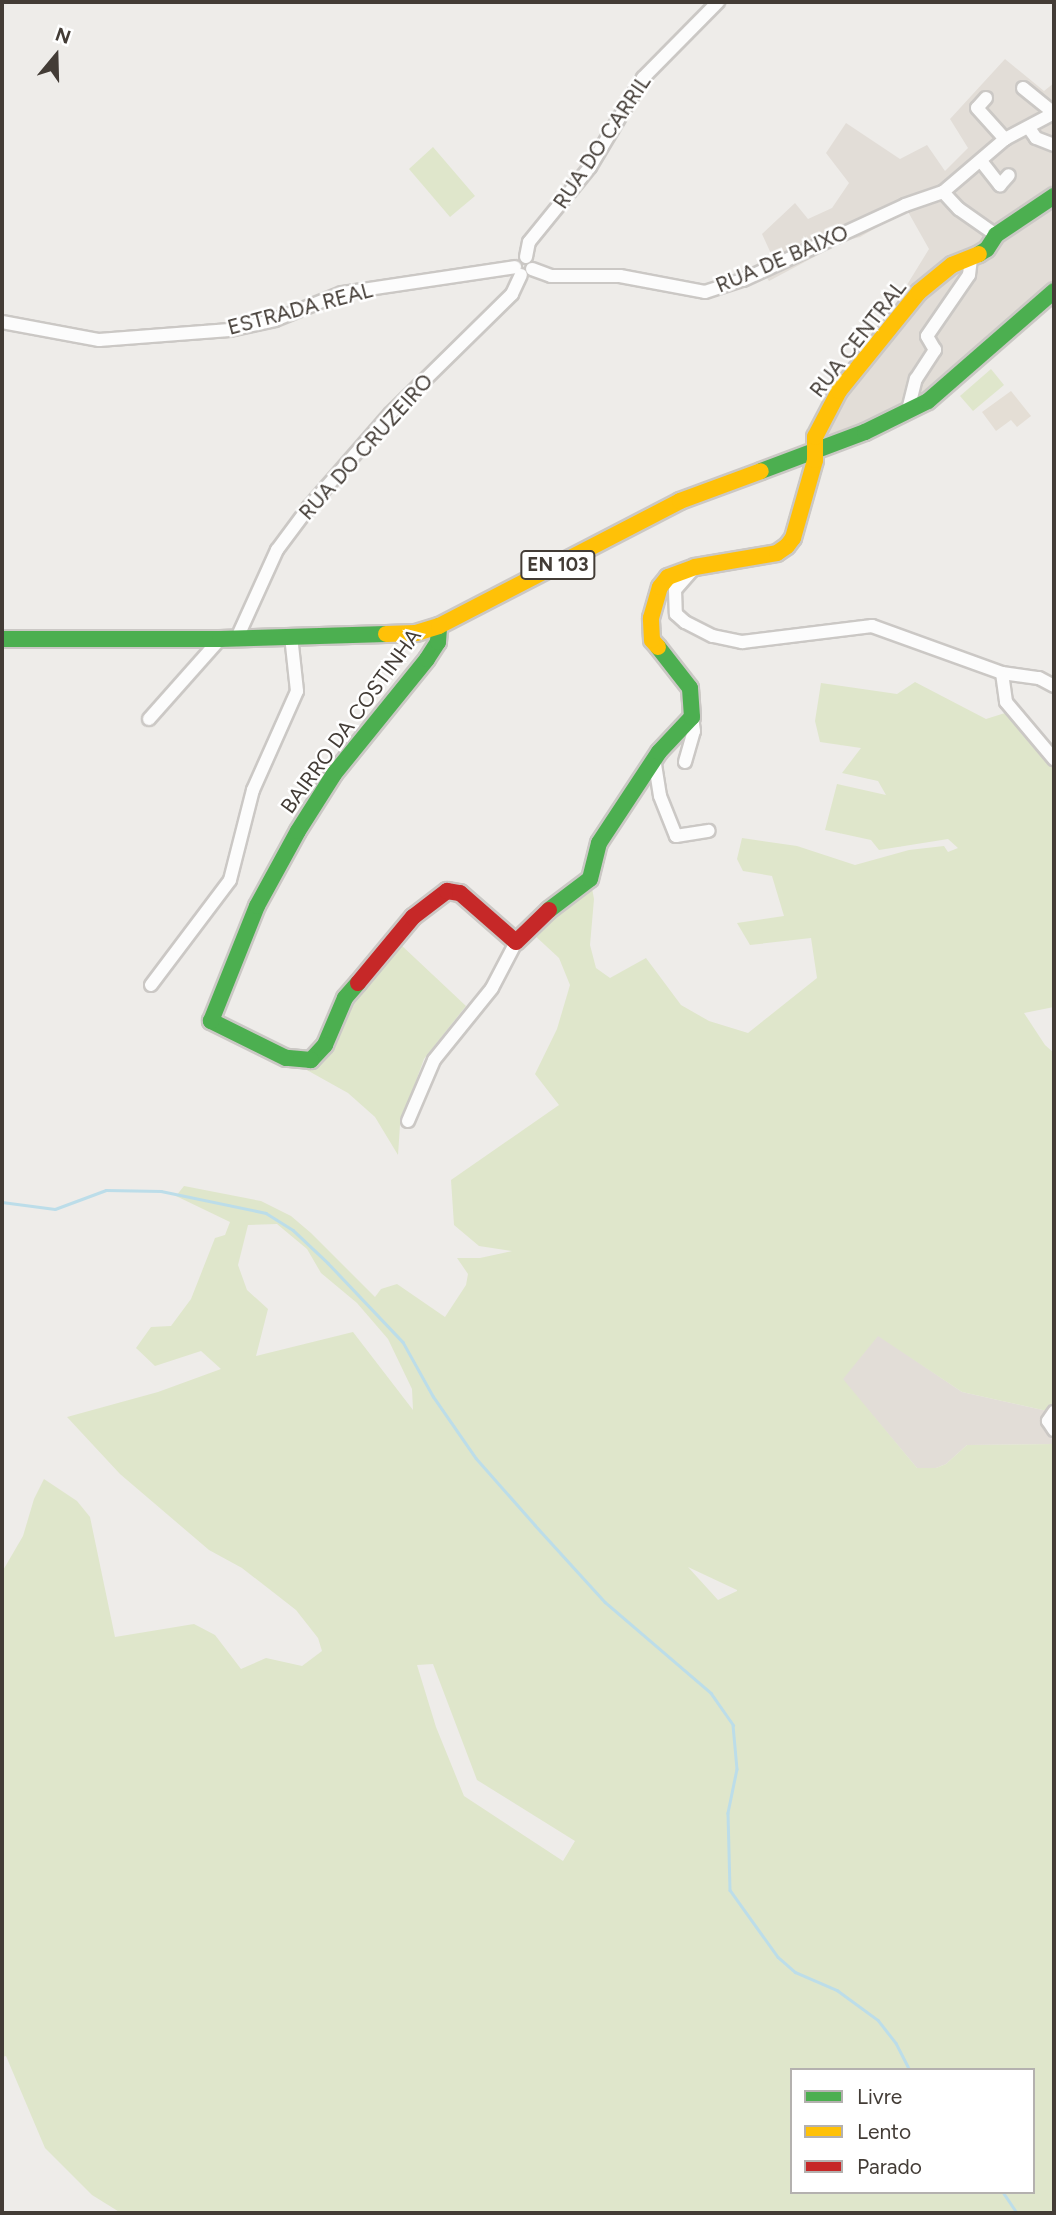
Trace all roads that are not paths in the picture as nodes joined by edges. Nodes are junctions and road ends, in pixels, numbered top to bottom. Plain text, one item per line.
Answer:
1 (718, 2) edge
2 (1023, 88) dead end
3 (986, 98) dead end
4 (1054, 113) edge
5 (1029, 128) junction
6 (1005, 139) junction
7 (1054, 145) edge
8 (981, 160) junction
9 (1009, 175) dead end
10 (943, 192) junction
11 (1054, 197) edge
12 (996, 235) junction
13 (971, 259) junction
14 (523, 267) junction
15 (1054, 291) edge
16 (2, 322) edge
17 (908, 410) junction
18 (816, 449) junction
19 (695, 567) junction
20 (439, 626) junction
21 (291, 636) junction
22 (237, 638) junction
23 (2, 639) edge
24 (220, 639) junction
25 (1002, 673) junction
26 (1054, 686) edge
27 (692, 717) junction
28 (149, 719) dead end
29 (654, 758) junction
30 (1054, 759) edge
31 (685, 762) dead end
32 (709, 831) dead end
33 (516, 942) junction
34 (151, 985) dead end
35 (408, 1121) dead end
36 (1054, 1412) edge
37 (1054, 1430) edge

1 - 14 street, RUA DO CARRIL
2 - 4 street
3 - 6 street
4 - 5 street, RUA DE BAIXO
5 - 6 street, RUA DE BAIXO
5 - 7 street
6 - 8 street, RUA DE BAIXO
8 - 9 street
8 - 10 street, RUA DE BAIXO
10 - 12 street
10 - 14 street, RUA DE BAIXO
11 - 12 street, RUA CENTRAL
12 - 13 street, RUA CENTRAL
13 - 17 street
13 - 18 street, RUA CENTRAL
14 - 16 street, ESTRADA REAL
14 - 22 street, RUA DO CRUZEIRO
15 - 17 street, EN 103
17 - 18 street, EN 103
18 - 19 street, RUA CENTRAL
18 - 20 street, EN 103
19 - 25 street
19 - 27 street, RUA CENTRAL
20 - 21 street, EN 103
20 - 33 street, BAIRRO DA COSTINHA
21 - 22 street, EN 103
21 - 34 street
22 - 24 street, EN 103
23 - 24 street, EN 103
24 - 28 street
25 - 26 street
25 - 30 street
27 - 29 street
27 - 31 street
29 - 32 street
29 - 33 street
33 - 35 street
36 - 37 street

